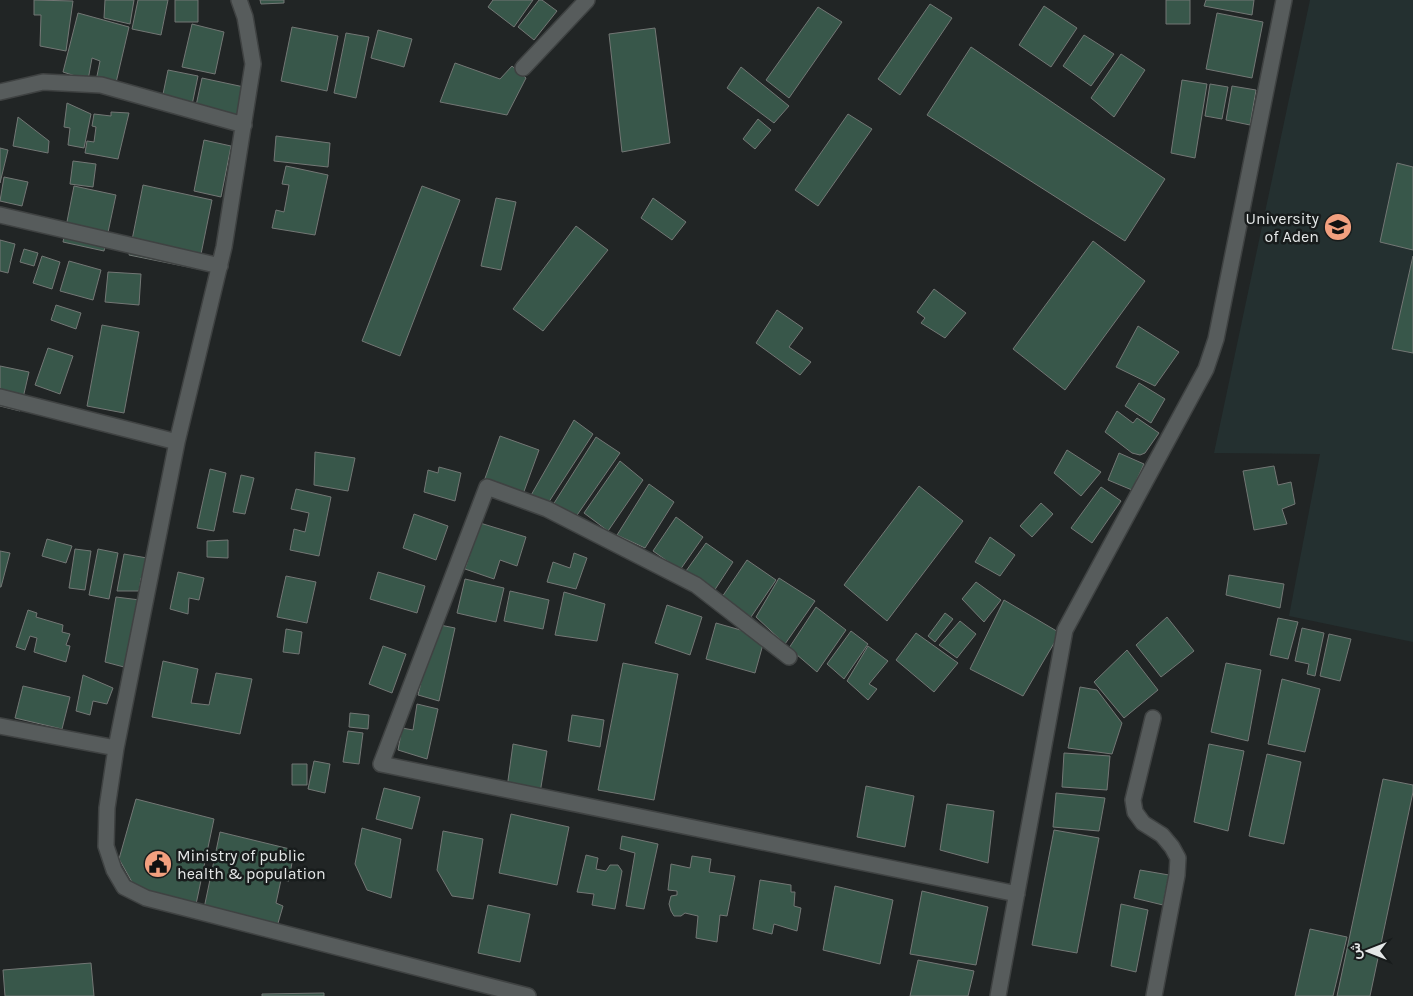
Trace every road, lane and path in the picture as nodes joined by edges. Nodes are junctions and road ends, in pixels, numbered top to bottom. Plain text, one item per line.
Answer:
1 (240, 0) edge
2 (587, 0) edge
3 (1284, 0) edge
4 (524, 68) dead end
5 (0, 92) edge
6 (244, 125) junction
7 (0, 215) edge
8 (220, 266) junction
9 (0, 397) edge
10 (177, 442) junction
11 (789, 657) dead end
12 (1153, 718) dead end
13 (0, 726) edge
14 (116, 748) junction
15 (1017, 894) junction
16 (528, 996) edge
17 (998, 996) edge
18 (1154, 996) edge

1 - 6 street
2 - 4 street
3 - 15 street
5 - 6 street
6 - 8 street
7 - 8 street
8 - 10 street
9 - 10 street
10 - 14 street
11 - 15 street
12 - 18 street
13 - 14 street
14 - 16 street
15 - 17 street

